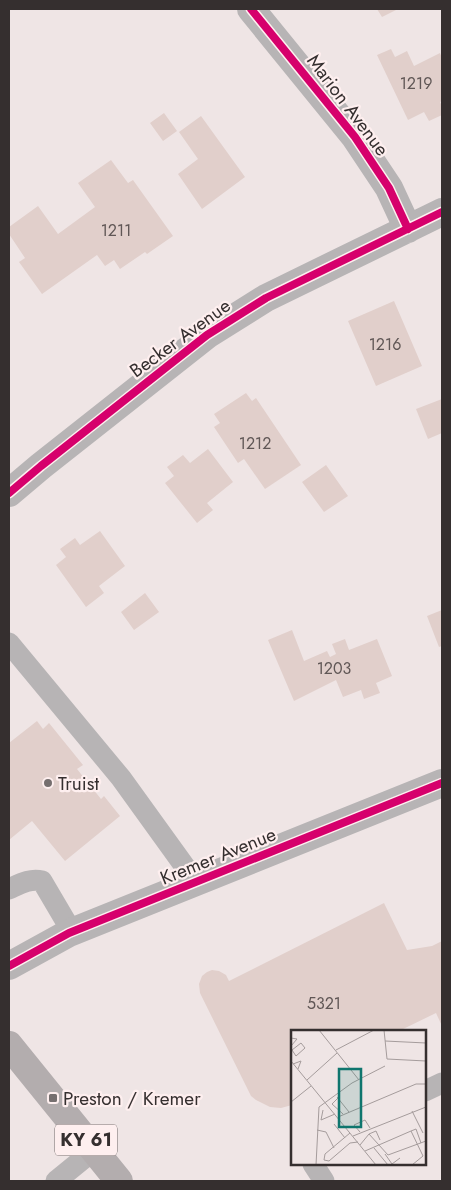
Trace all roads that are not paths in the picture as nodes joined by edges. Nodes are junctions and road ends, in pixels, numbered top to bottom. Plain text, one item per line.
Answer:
1 (251, 9) edge
2 (442, 212) edge
3 (408, 229) junction
4 (9, 493) edge
5 (9, 643) edge
6 (442, 783) edge
7 (196, 882) junction
8 (9, 888) edge
9 (72, 932) junction
10 (9, 966) edge
11 (9, 1045) edge
12 (442, 1083) edge
13 (426, 1091) edge
14 (94, 1150) junction
15 (314, 1165) edge
16 (56, 1181) edge
17 (119, 1181) edge
18 (324, 1181) edge

1 - 3 street, Marion Avenue
2 - 3 street, Becker Avenue
3 - 4 street, Becker Avenue
5 - 7 lane
6 - 7 street, Kremer Avenue
7 - 9 street, Kremer Avenue
8 - 9 lane
9 - 10 street, Kremer Avenue
11 - 14 main road, KY 61
12 - 13 lane
14 - 16 lane
14 - 17 main road, KY 61
15 - 18 lane

